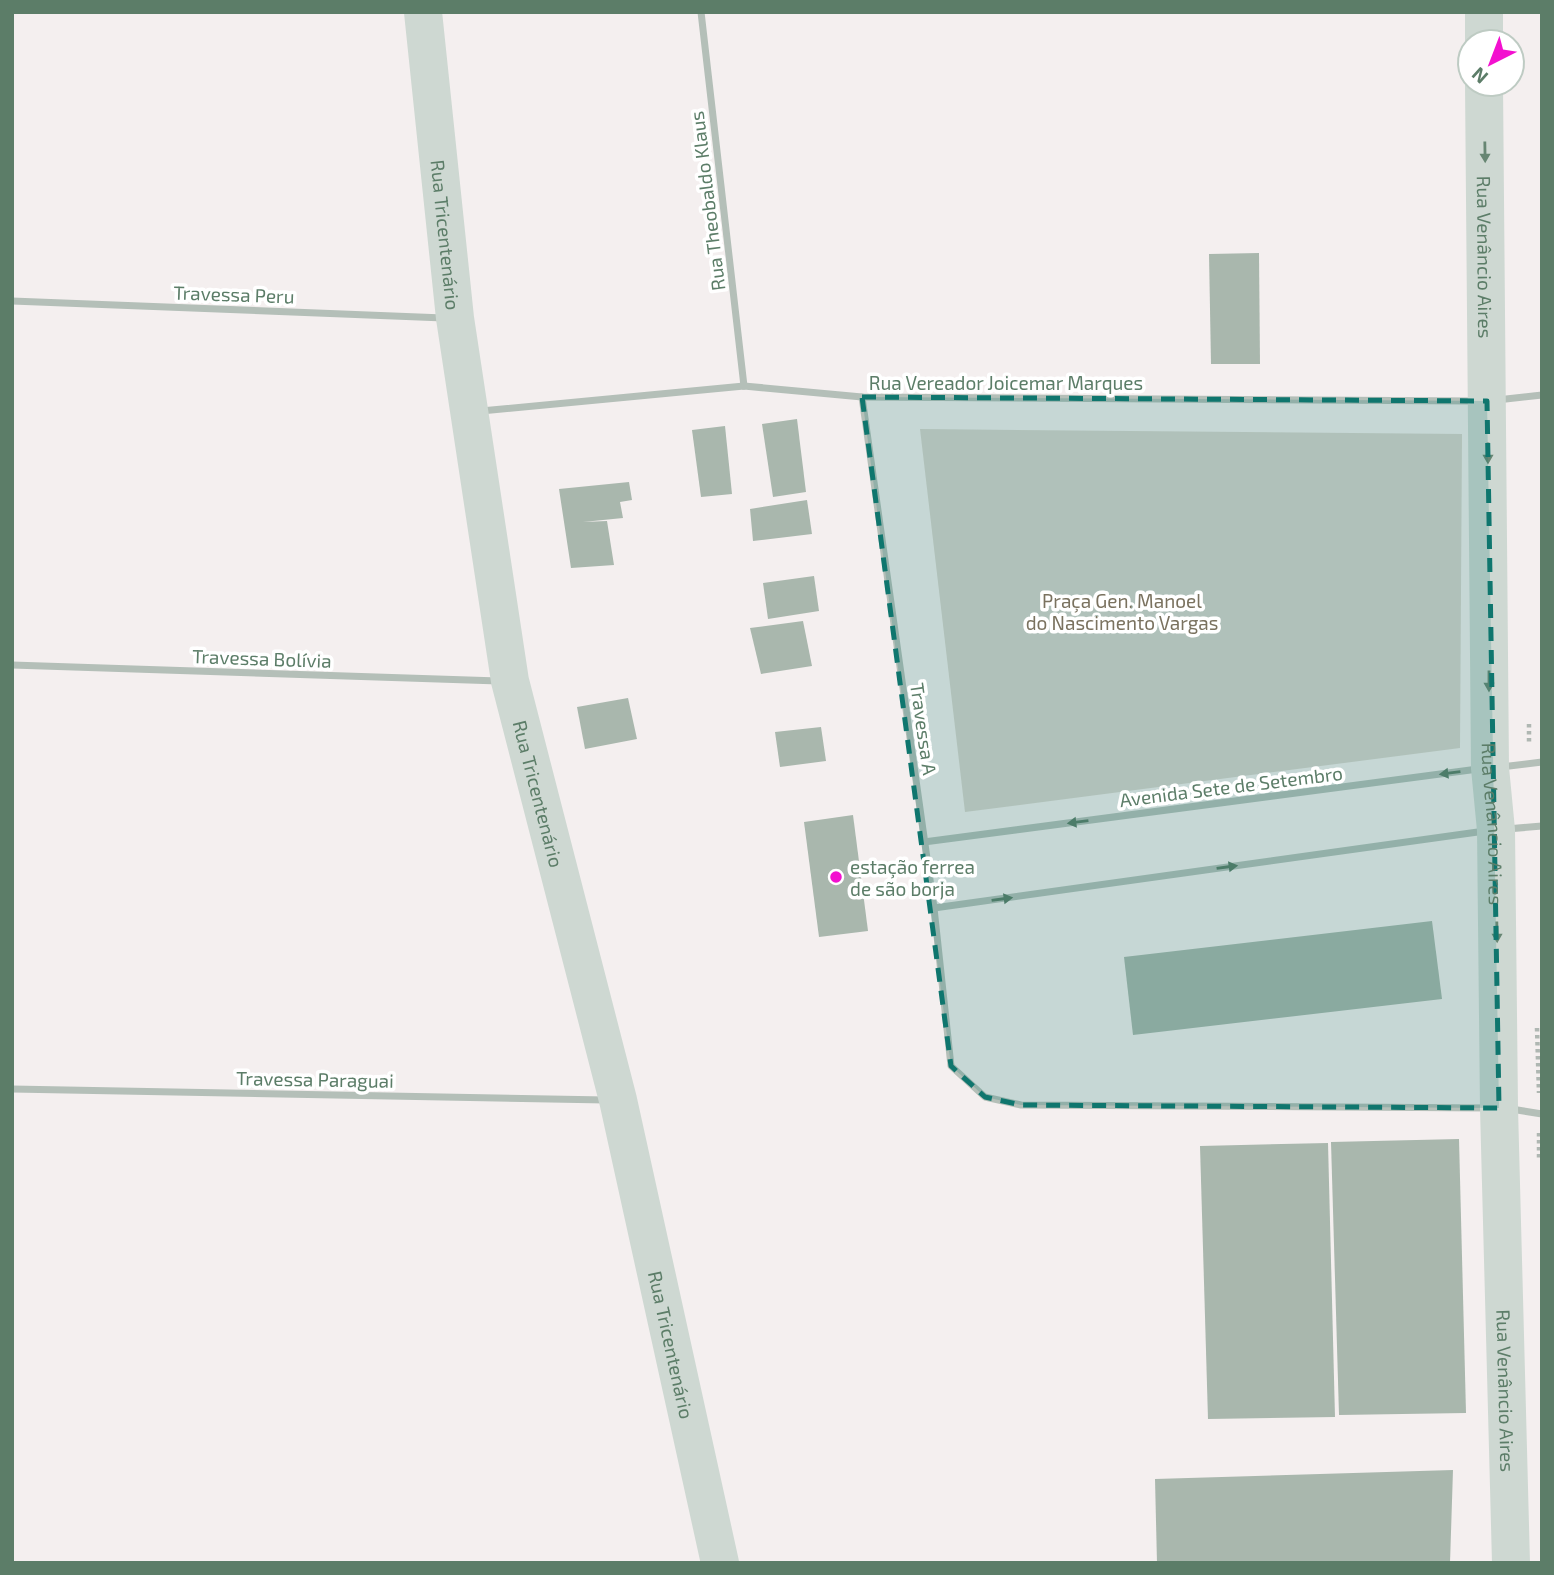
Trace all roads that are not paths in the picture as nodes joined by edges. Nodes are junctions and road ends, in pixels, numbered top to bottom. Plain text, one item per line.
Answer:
1 (423, 12) edge
2 (701, 12) edge
3 (1484, 98) edge
4 (12, 301) edge
5 (455, 318) junction
6 (744, 386) junction
7 (1542, 396) edge
8 (862, 397) junction
9 (1487, 401) junction
10 (471, 412) junction
11 (12, 665) edge
12 (510, 681) junction
13 (1542, 762) edge
14 (1490, 768) junction
15 (1542, 826) edge
16 (1496, 830) junction
17 (924, 842) junction
18 (934, 908) junction
19 (12, 1089) edge
20 (618, 1100) junction
21 (1499, 1108) junction
22 (1542, 1114) edge
23 (720, 1563) edge
24 (1511, 1563) edge

1 - 5 street, Rua Tricentenário
2 - 6 street, Rua Theobaldo Klaus
3 -> 9 street, Rua Venâncio Aires
4 - 5 street, Travessa Peru
5 - 10 street, Rua Tricentenário
6 - 8 street, Rua Vereador Joicemar Marques
6 - 10 street, Rua Vereador Joicemar Marques
7 - 9 street, Rua Vereador Joicemar Marques
8 - 9 street, Rua Vereador Joicemar Marques
8 - 17 street, Travessa A
9 -> 14 street, Rua Venâncio Aires
10 - 12 street, Rua Tricentenário
11 - 12 street, Travessa Bolívia
12 - 20 street, Rua Tricentenário
13 - 14 street, Avenida Sete de Setembro
14 - 16 street, Rua Venâncio Aires
14 -> 17 street, Avenida Sete de Setembro
15 - 16 street
18 -> 16 street
16 -> 21 street, Rua Venâncio Aires
17 - 18 street, Travessa A
18 - 21 street, Travessa A
19 - 20 street, Travessa Paraguai
20 - 23 street, Rua Tricentenário
21 - 22 street
21 - 24 street, Rua Venâncio Aires

